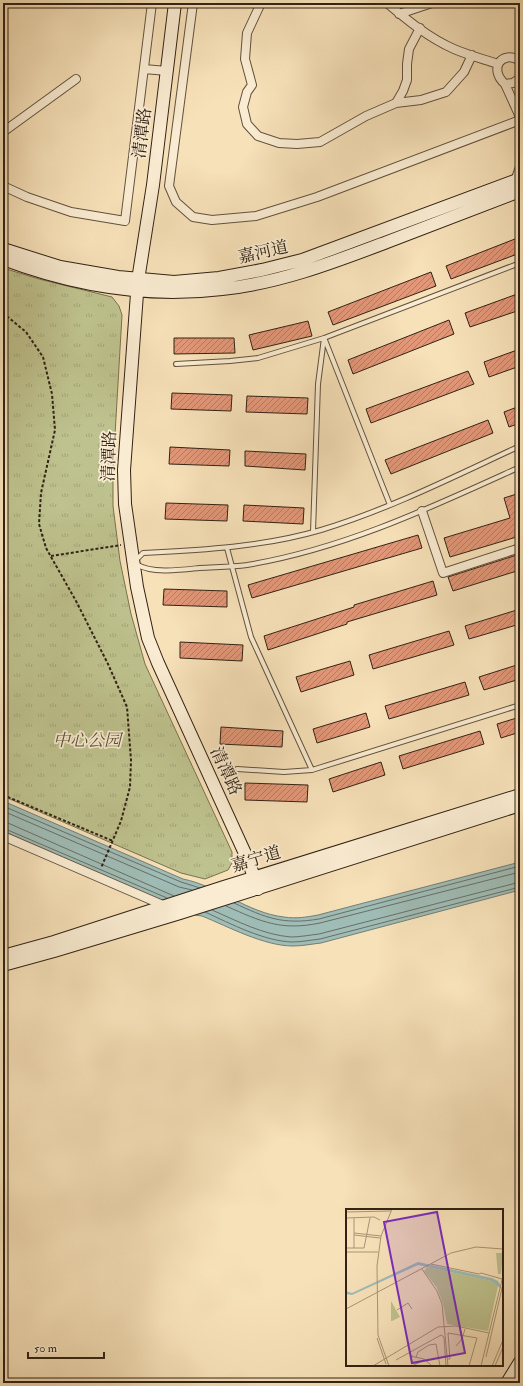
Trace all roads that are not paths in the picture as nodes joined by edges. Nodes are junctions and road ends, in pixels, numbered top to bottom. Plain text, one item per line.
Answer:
1 (152, 3) edge
2 (175, 3) edge
3 (192, 3) edge
4 (261, 3) edge
5 (387, 3) edge
6 (432, 3) edge
7 (399, 14) junction
8 (420, 28) junction
9 (472, 55) junction
10 (520, 62) edge
11 (498, 64) junction
12 (144, 69) junction
13 (167, 71) junction
14 (76, 79) dead end
15 (520, 80) edge
16 (505, 84) junction
17 (396, 103) junction
18 (520, 119) edge
19 (3, 132) edge
20 (520, 167) edge
21 (518, 184) edge
22 (3, 186) edge
23 (3, 249) edge
24 (3, 259) edge
25 (520, 263) edge
26 (138, 285) junction
27 (324, 338) junction
28 (176, 364) dead end
29 (520, 446) edge
30 (520, 467) edge
31 (390, 505) junction
32 (422, 511) junction
33 (313, 532) junction
34 (227, 548) junction
35 (520, 548) edge
36 (133, 562) junction
37 (232, 566) junction
38 (520, 705) edge
39 (238, 769) dead end
40 (312, 770) junction
41 (520, 795) edge
42 (520, 805) edge
43 (3, 836) edge
44 (256, 883) junction
45 (166, 906) junction
46 (3, 956) edge
47 (3, 965) edge
48 (520, 1362) edge
49 (507, 1383) edge

1 - 12 street
2 - 13 street, 清潭路
3 - 18 street
4 - 17 street
5 - 7 street
6 - 7 street
7 - 8 street
8 - 9 street
8 - 17 street
9 - 11 street
9 - 17 street
10 - 11 street
11 - 16 street
12 - 13 street
12 - 22 street
13 - 26 street, 清潭路
14 - 19 street
15 - 16 street
16 - 18 street
20 - 21 street
21 - 26 street, 嘉河道
23 - 26 street, 嘉河道
24 - 26 street, 嘉河道
25 - 27 lane
26 - 36 street, 清潭路
27 - 28 lane
27 - 31 lane
27 - 33 lane
29 - 31 lane
30 - 32 lane
31 - 33 lane
32 - 35 street
32 - 37 lane
33 - 34 lane
34 - 36 lane
34 - 37 lane
36 - 37 lane
36 - 44 street, 清潭路
37 - 40 lane
38 - 40 lane
39 - 40 lane
41 - 44 street, 嘉宁道
42 - 44 street, 嘉宁道
43 - 45 street
44 - 45 street, 嘉宁道
44 - 47 street, 嘉宁道
45 - 46 street, 嘉宁道
48 - 49 street

